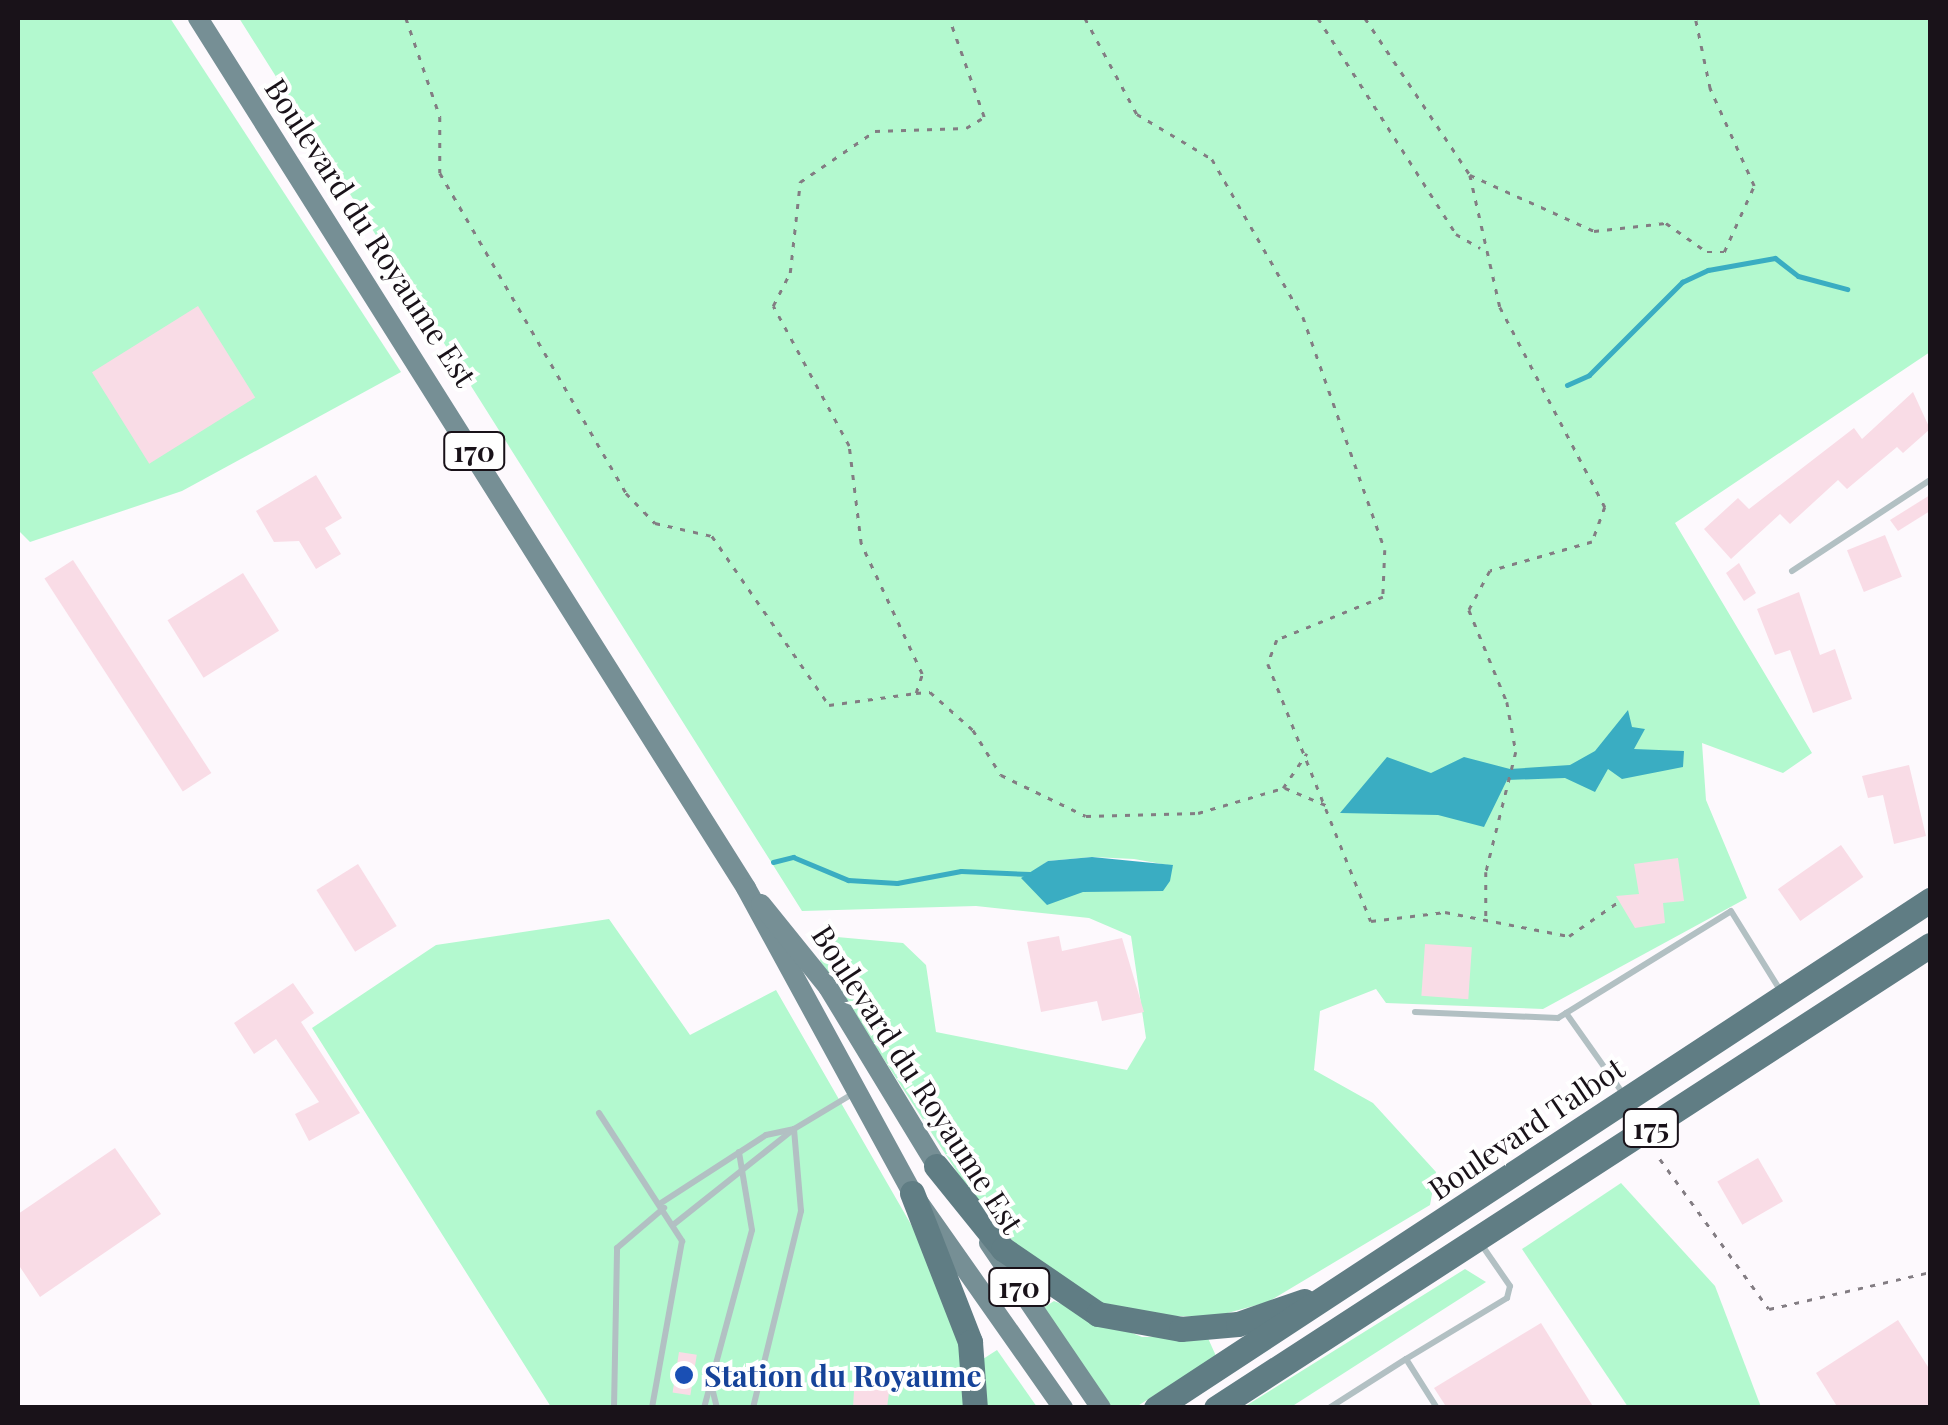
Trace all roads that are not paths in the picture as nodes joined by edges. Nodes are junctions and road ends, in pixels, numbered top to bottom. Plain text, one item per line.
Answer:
1 (198, 18) edge
2 (1930, 480) edge
3 (1792, 571) dead end
4 (746, 888) junction
5 (1930, 900) edge
6 (1930, 945) edge
7 (1783, 995) junction
8 (1415, 1012) dead end
9 (1566, 1013) junction
10 (855, 1093) junction
11 (1627, 1100) junction
12 (599, 1113) dead end
13 (794, 1129) junction
14 (1647, 1131) junction
15 (739, 1152) junction
16 (936, 1166) junction
17 (749, 1173) junction
18 (912, 1193) junction
19 (662, 1206) junction
20 (674, 1224) junction
21 (1478, 1240) junction
22 (1376, 1266) junction
23 (1406, 1359) junction
24 (713, 1391) junction
25 (1434, 1404) edge
26 (614, 1408) edge
27 (652, 1408) edge
28 (704, 1408) edge
29 (717, 1408) edge
30 (753, 1408) edge
31 (975, 1408) edge
32 (1064, 1408) edge
33 (1101, 1408) edge
34 (1156, 1408) edge
35 (1216, 1408) edge
36 (1329, 1408) edge
37 (1422, 1408) edge

1 - 4 main road, Boulevard du Royaume Est / 170
2 - 3 lane
4 - 10 main road, Boulevard du Royaume Est / 170
4 - 16 main road, Boulevard du Royaume Est / 170
5 - 7 highway, Boulevard Talbot / 175
6 - 14 highway, 175
7 - 9 lane
7 - 11 highway, Boulevard Talbot / 175
8 - 9 lane
9 - 11 lane
10 - 13 lane
10 - 18 main road, Boulevard du Royaume Est / 170
11 - 14 highway
11 - 22 highway, Boulevard Talbot / 175
12 - 19 lane
13 - 15 lane
13 - 17 lane
13 - 30 lane
14 - 21 highway, 175
15 - 17 lane
15 - 19 lane
16 - 22 highway
16 - 33 main road, Boulevard du Royaume Est / 170
17 - 20 lane
17 - 24 lane
18 - 31 highway
18 - 32 main road, Boulevard du Royaume Est / 170
19 - 20 lane
19 - 26 lane
20 - 27 lane
21 - 23 lane
21 - 35 highway, 175
22 - 34 highway, Boulevard Talbot / 175
23 - 25 lane
23 - 36 lane
24 - 28 lane
24 - 29 lane
25 - 37 lane

